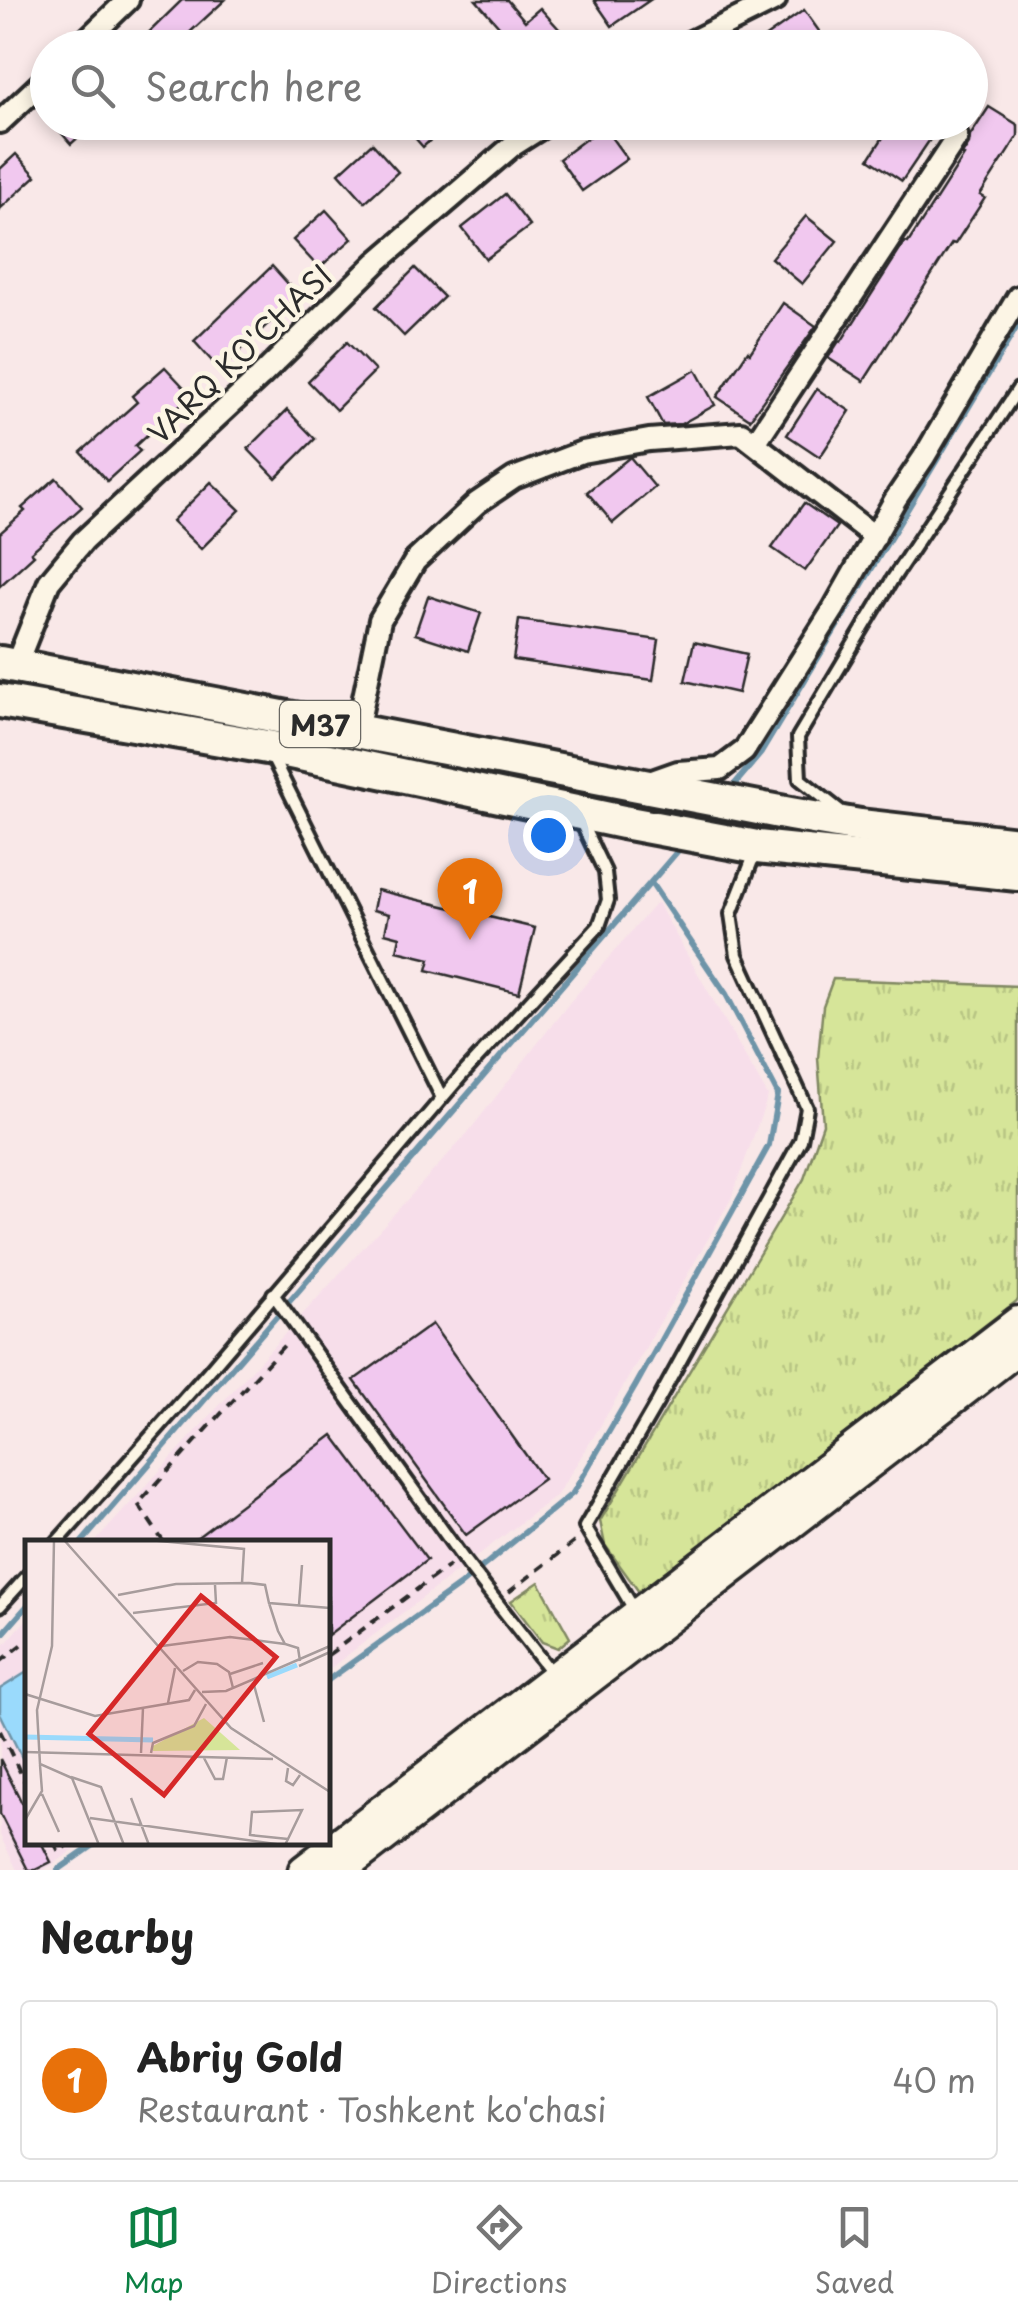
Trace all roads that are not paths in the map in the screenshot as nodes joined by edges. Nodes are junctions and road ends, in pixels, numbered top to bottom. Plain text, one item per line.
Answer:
1 (128, 0) edge
2 (775, 0) edge
3 (97, 30) edge
4 (717, 30) edge
5 (30, 94) edge
6 (0, 122) edge
7 (522, 140) edge
8 (955, 140) edge
9 (1018, 298) edge
10 (1018, 389) edge
11 (755, 444) junction
12 (874, 537) junction
13 (8, 664) edge
14 (0, 701) edge
15 (357, 732) junction
16 (267, 748) junction
17 (640, 786) junction
18 (576, 812) junction
19 (860, 826) junction
20 (1018, 844) edge
21 (757, 848) junction
22 (1018, 874) edge
23 (442, 1098) junction
24 (273, 1294) junction
25 (1018, 1321) edge
26 (1018, 1350) edge
27 (59, 1540) edge
28 (25, 1578) edge
29 (0, 1606) edge
30 (637, 1614) junction
31 (555, 1677) junction
32 (303, 1870) edge
33 (342, 1870) edge

1 - 3 street
2 - 4 street
5 - 6 street
7 - 13 street, VARQ KO'CHASI
8 - 11 street
9 - 12 street
10 - 19 lane
11 - 12 street
11 - 15 street
12 - 17 street
13 - 15 highway, M37
14 - 16 highway, M37
15 - 17 highway, M37
16 - 18 highway, M37
16 - 23 lane
17 - 19 highway, M37
18 - 21 highway, M37
18 - 23 lane
19 - 20 highway, M37
21 - 22 highway, M37
21 - 30 lane
23 - 24 lane
24 - 27 lane
24 - 31 lane
25 - 30 main road
26 - 33 main road
28 - 29 lane
30 - 31 main road
31 - 32 main road

